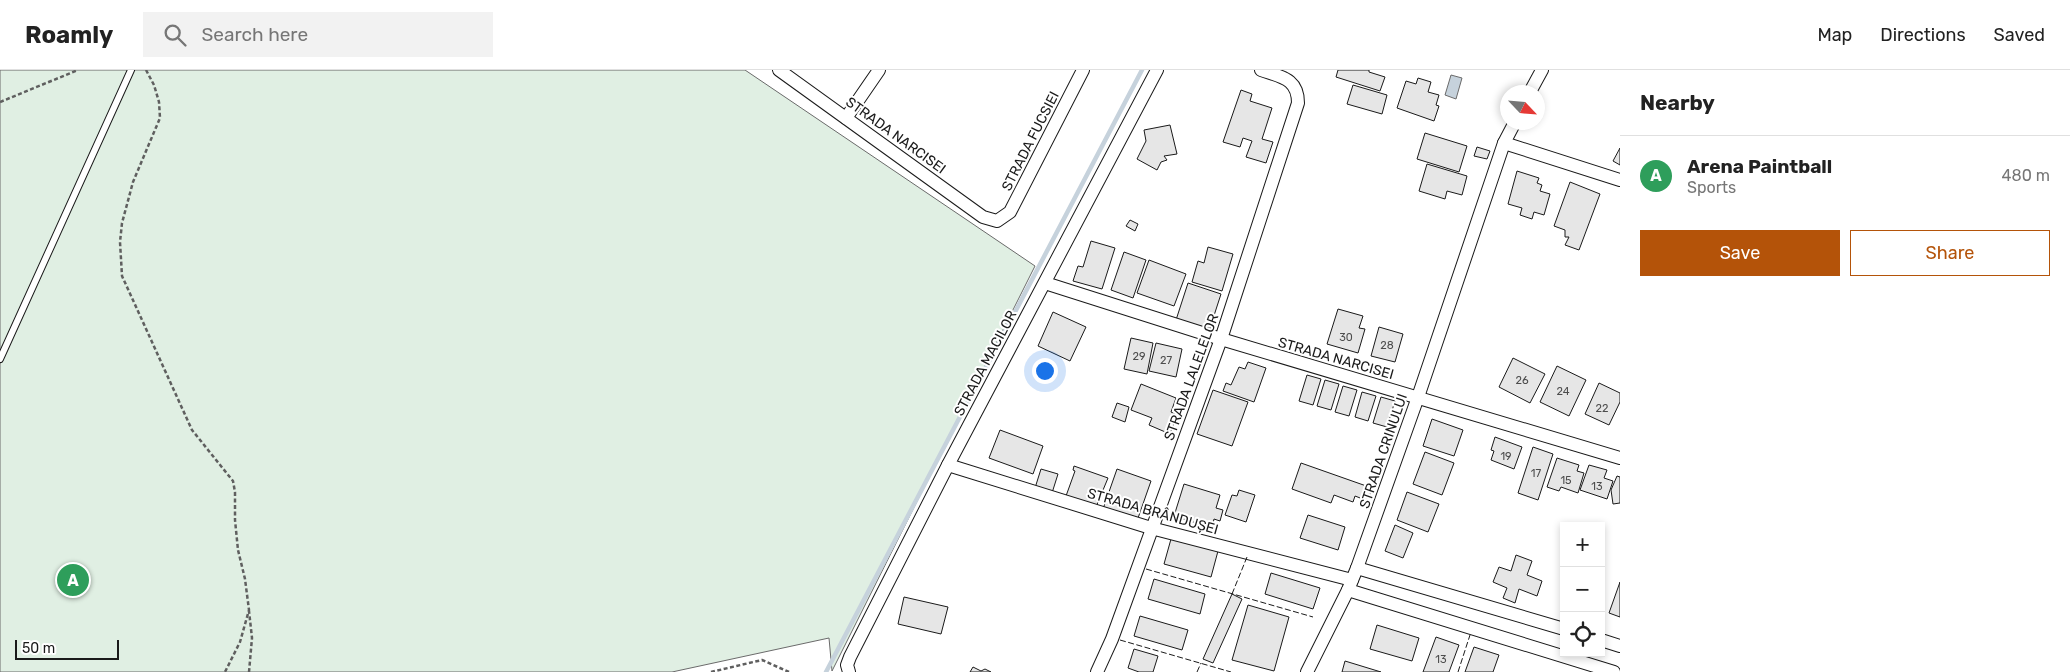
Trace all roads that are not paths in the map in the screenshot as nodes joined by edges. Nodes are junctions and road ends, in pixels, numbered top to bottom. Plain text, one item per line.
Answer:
1 (131, 70) edge
2 (779, 70) edge
3 (880, 70) edge
4 (1084, 70) edge
5 (1156, 70) edge
6 (1261, 70) edge
7 (1542, 70) edge
8 (1534, 85) edge
9 (846, 118) junction
10 (1511, 130) edge
11 (1504, 143) junction
12 (1620, 180) edge
13 (997, 221) joint
14 (1045, 284) junction
15 (1221, 339) junction
16 (0, 360) edge
17 (1418, 397) junction
18 (1620, 458) edge
19 (948, 464) junction
20 (1152, 528) junction
21 (1357, 568) junction
22 (1350, 585) junction
23 (1560, 628) edge
24 (1605, 641) edge
25 (1620, 646) edge
26 (849, 672) edge
27 (1097, 672) edge
28 (1307, 672) edge
29 (1614, 672) edge

1 - 16 lane
2 - 9 street, STRADA NARCISEI
3 - 9 street
4 - 13 street, STRADA FUCSIEI
5 - 14 street, STRADA MACILOR
6 - 15 street, STRADA LALELELOR
7 - 8 street
9 - 13 street, STRADA NARCISEI
10 - 11 street, STRADA CRINULUI
11 - 12 street
11 - 17 street, STRADA CRINULUI
14 - 15 street, STRADA NARCISEI
14 - 19 street, STRADA MACILOR
15 - 17 street, STRADA NARCISEI
15 - 20 street, STRADA LALELELOR
17 - 18 street, STRADA NARCISEI
17 - 21 street, STRADA CRINULUI
19 - 20 street, STRADA BRÂNDUȘEI
19 - 26 street, STRADA MACILOR
20 - 22 street, STRADA BRÂNDUȘEI
20 - 27 street, STRADA LALELELOR
21 - 22 street, STRADA CRINULUI
21 - 23 street
22 - 28 street, STRADA CRINULUI
22 - 29 street, STRADA BRÂNDUȘEI
24 - 25 street

